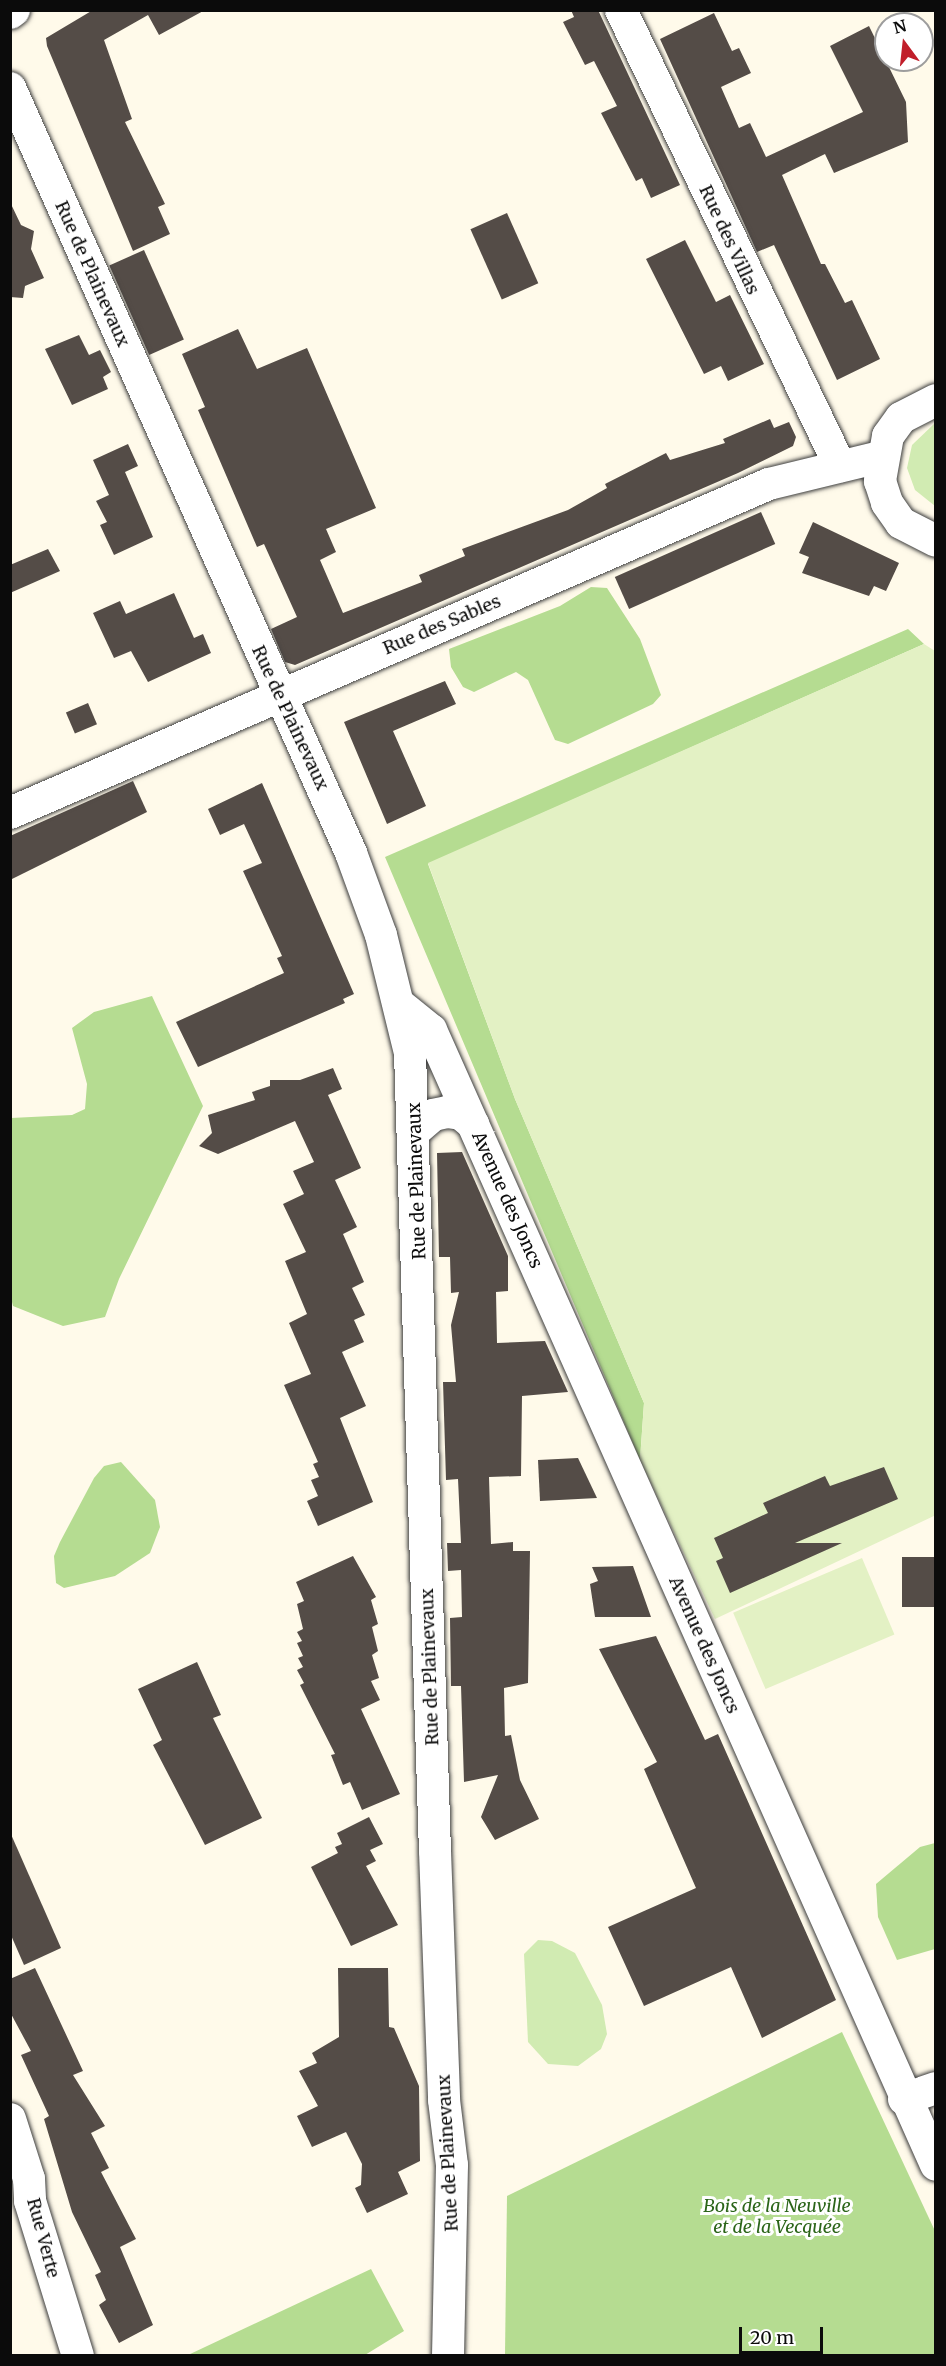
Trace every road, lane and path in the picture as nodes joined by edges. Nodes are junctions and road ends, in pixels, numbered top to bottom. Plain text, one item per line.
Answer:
1 (621, 10) edge
2 (10, 88) edge
3 (936, 400) edge
4 (880, 457) junction
5 (840, 466) junction
6 (936, 541) edge
7 (279, 696) junction
8 (10, 813) edge
9 (400, 1005) junction
10 (473, 1124) junction
11 (416, 1130) junction
12 (936, 2088) edge
13 (904, 2099) junction
14 (10, 2120) edge
15 (936, 2165) edge
16 (78, 2355) edge
17 (448, 2355) edge

1 - 5 street, Rue des Villas
2 - 7 street, Rue de Plainevaux
3 - 4 street
4 - 5 street, Rue des Sables
4 - 6 street
5 - 7 street, Rue des Sables
7 - 8 street, Rue des Sables
7 - 9 street, Rue de Plainevaux
9 - 10 street, Avenue des Joncs
9 - 11 street, Rue de Plainevaux
10 - 11 street, Avenue des Joncs
10 - 13 street, Avenue des Joncs
11 - 17 street, Rue de Plainevaux
12 - 13 street
13 - 15 street, Avenue des Joncs
14 - 16 street, Rue Verte

